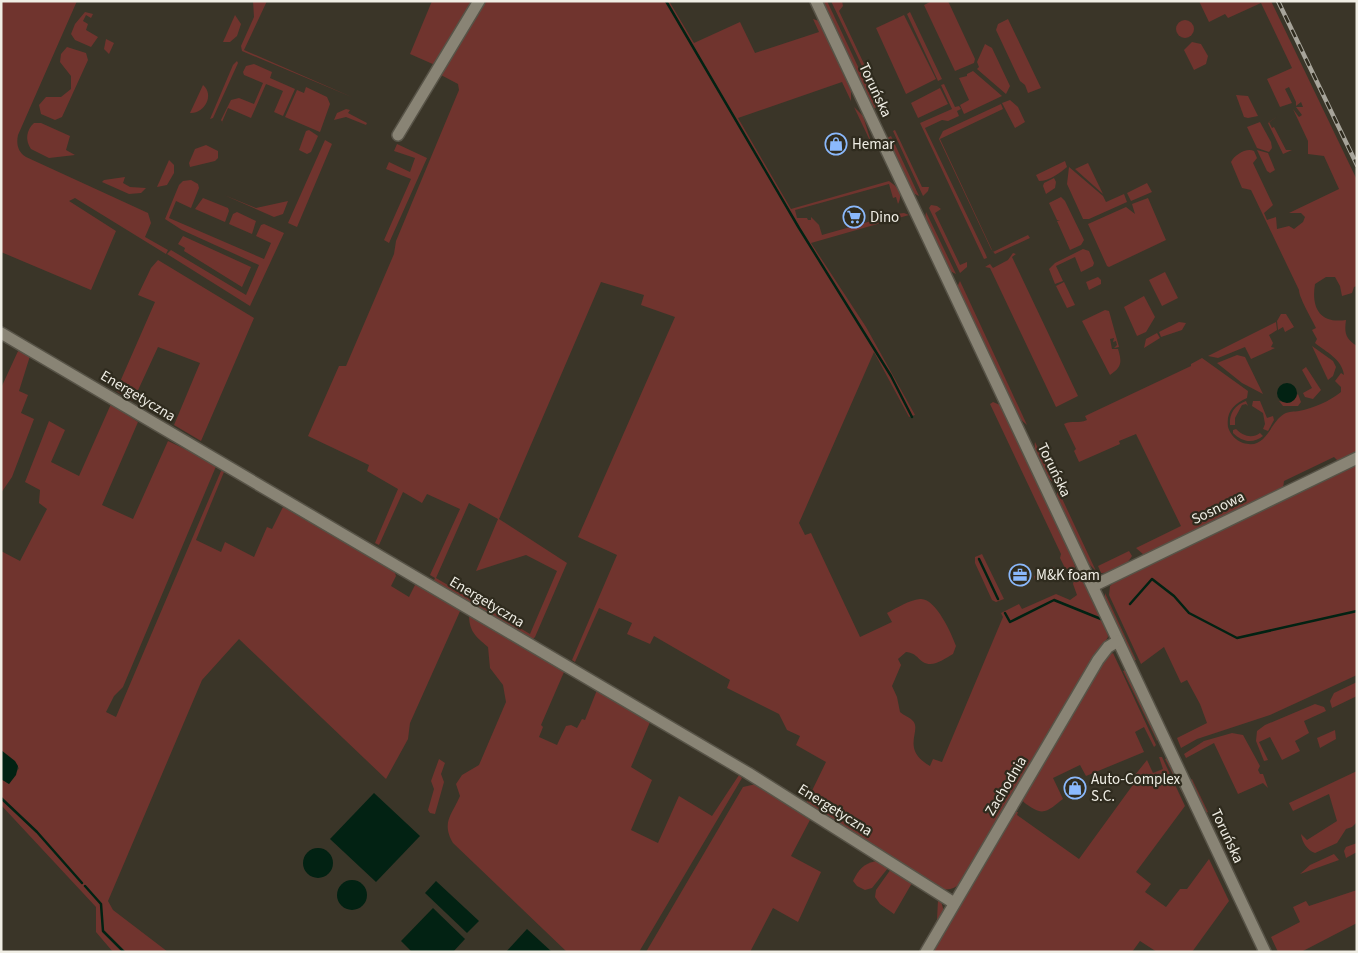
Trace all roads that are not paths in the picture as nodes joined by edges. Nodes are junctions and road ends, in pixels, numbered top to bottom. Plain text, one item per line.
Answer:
1 (479, 1) edge
2 (816, 1) edge
3 (398, 135) dead end
4 (1, 333) edge
5 (1357, 458) edge
6 (1093, 586) junction
7 (1118, 641) junction
8 (954, 903) junction
9 (926, 952) edge
10 (1266, 952) edge

1 - 3 street
2 - 6 street, Toruńska
4 - 8 street, Energetyczna
5 - 6 street, Sosnowa
6 - 7 street, Toruńska
7 - 8 street, Zachodnia
7 - 10 street, Toruńska
8 - 9 street, Zachodnia

